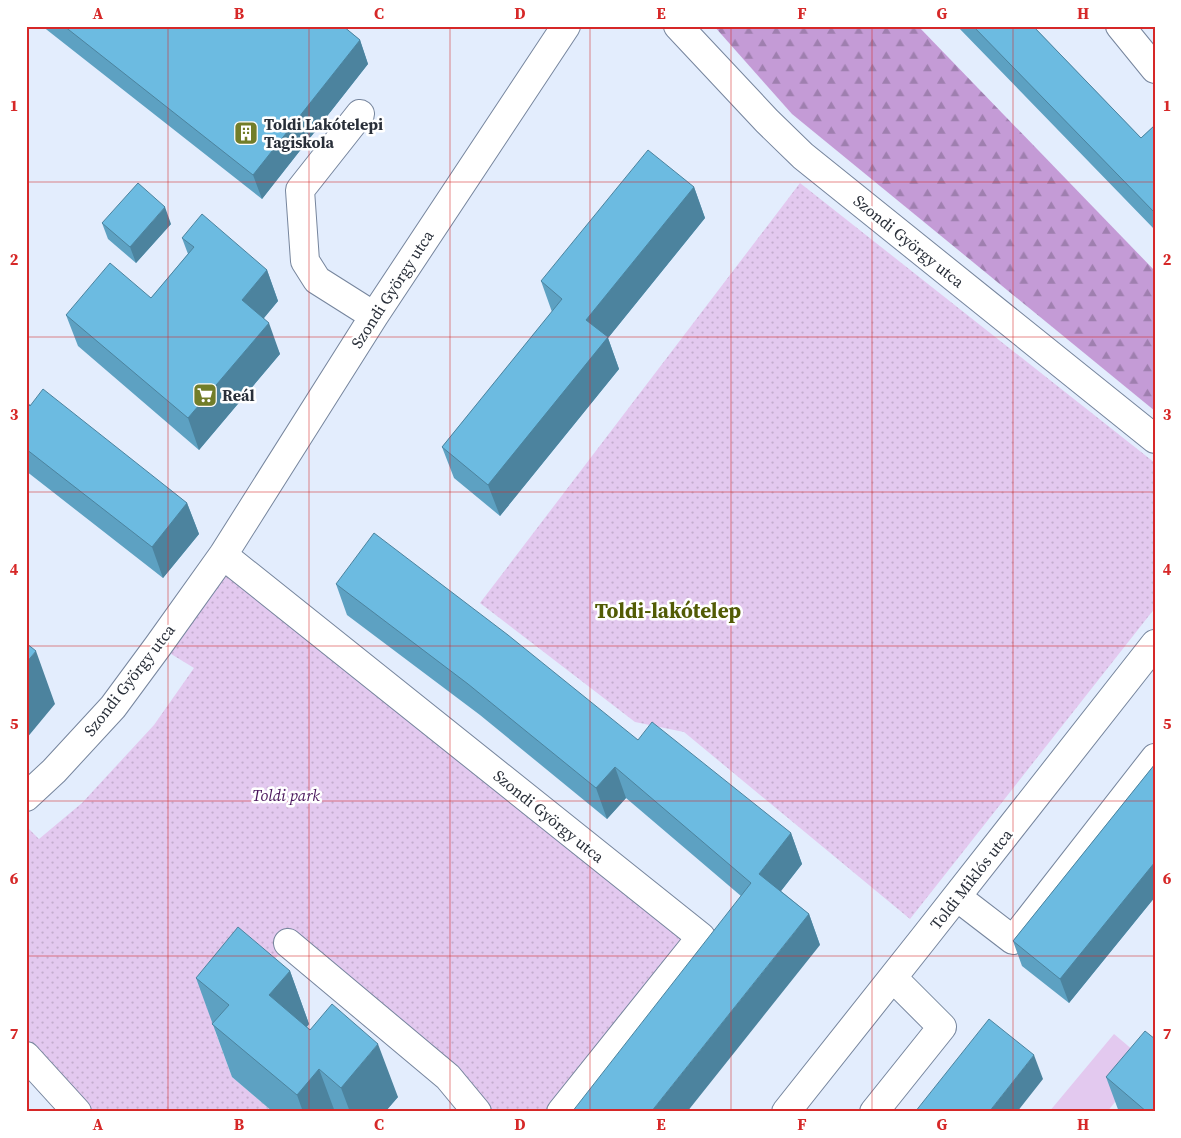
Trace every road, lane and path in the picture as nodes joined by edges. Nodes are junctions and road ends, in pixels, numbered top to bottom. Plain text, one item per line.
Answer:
1 (566, 26) edge
2 (678, 26) edge
3 (1120, 26) edge
4 (1155, 69) edge
5 (360, 114) dead end
6 (374, 316) junction
7 (1155, 439) edge
8 (223, 555) junction
9 (1155, 644) edge
10 (1155, 758) edge
11 (26, 797) edge
12 (957, 897) junction
13 (288, 943) dead end
14 (893, 978) junction
15 (26, 1056) edge
16 (77, 1112) edge
17 (477, 1112) edge
18 (561, 1112) edge
19 (786, 1112) edge
20 (874, 1112) edge

1 - 6 street, Szondi György utca
2 - 7 street, Szondi György utca
3 - 4 street
5 - 6 street
6 - 8 street, Szondi György utca
8 - 11 street, Szondi György utca
8 - 18 street, Szondi György utca
9 - 12 street, Toldi Miklós utca
10 - 12 street
12 - 14 street, Toldi Miklós utca
13 - 17 street
14 - 19 street, Toldi Miklós utca
14 - 20 street
15 - 16 street

